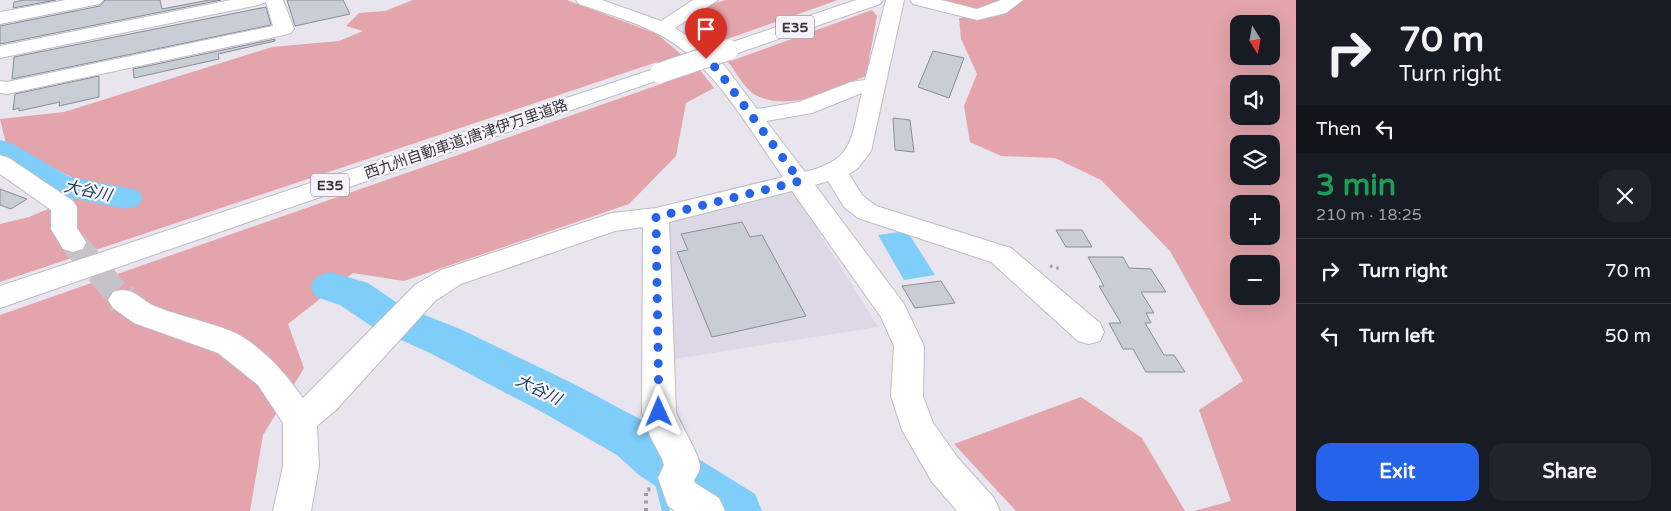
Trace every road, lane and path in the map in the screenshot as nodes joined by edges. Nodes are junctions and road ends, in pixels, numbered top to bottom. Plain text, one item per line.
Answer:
1 (94, 0) edge
2 (258, 0) edge
3 (274, 0) edge
4 (585, 0) edge
5 (709, 0) edge
6 (895, 0) edge
7 (919, 0) edge
8 (1014, 0) edge
9 (868, 2) edge
10 (51, 4) edge
11 (213, 4) edge
12 (0, 18) edge
13 (662, 28) junction
14 (45, 42) junction
15 (2, 51) edge
16 (0, 71) edge
17 (875, 85) junction
18 (0, 87) edge
19 (754, 116) junction
20 (0, 163) edge
21 (835, 172) junction
22 (800, 181) junction
23 (656, 217) junction
24 (74, 242) tunnel mouth
25 (0, 297) edge
26 (123, 300) tunnel mouth
27 (1089, 332) dead end
28 (300, 420) junction
29 (668, 479) junction
30 (292, 511) edge
31 (646, 511) edge
32 (706, 511) edge
33 (981, 511) edge

1 - 10 main road
2 - 11 main road
3 - 18 main road
4 - 13 main road
5 - 13 main road
6 - 17 main road
7 - 8 main road
9 - 25 main road, 西九州自動車道;唐津伊万里道路 / E35, bridge
10 - 12 main road
10 - 14 main road
11 - 14 main road
13 - 19 main road
14 - 15 main road
15 - 16 main road
17 - 19 main road
17 - 21 main road
19 - 22 main road
20 - 24 main road
21 - 22 main road
21 - 27 main road
22 - 23 main road
22 - 33 main road
23 - 28 main road
23 - 29 main road
26 - 28 main road
28 - 30 main road
29 - 31 path
29 - 32 main road

